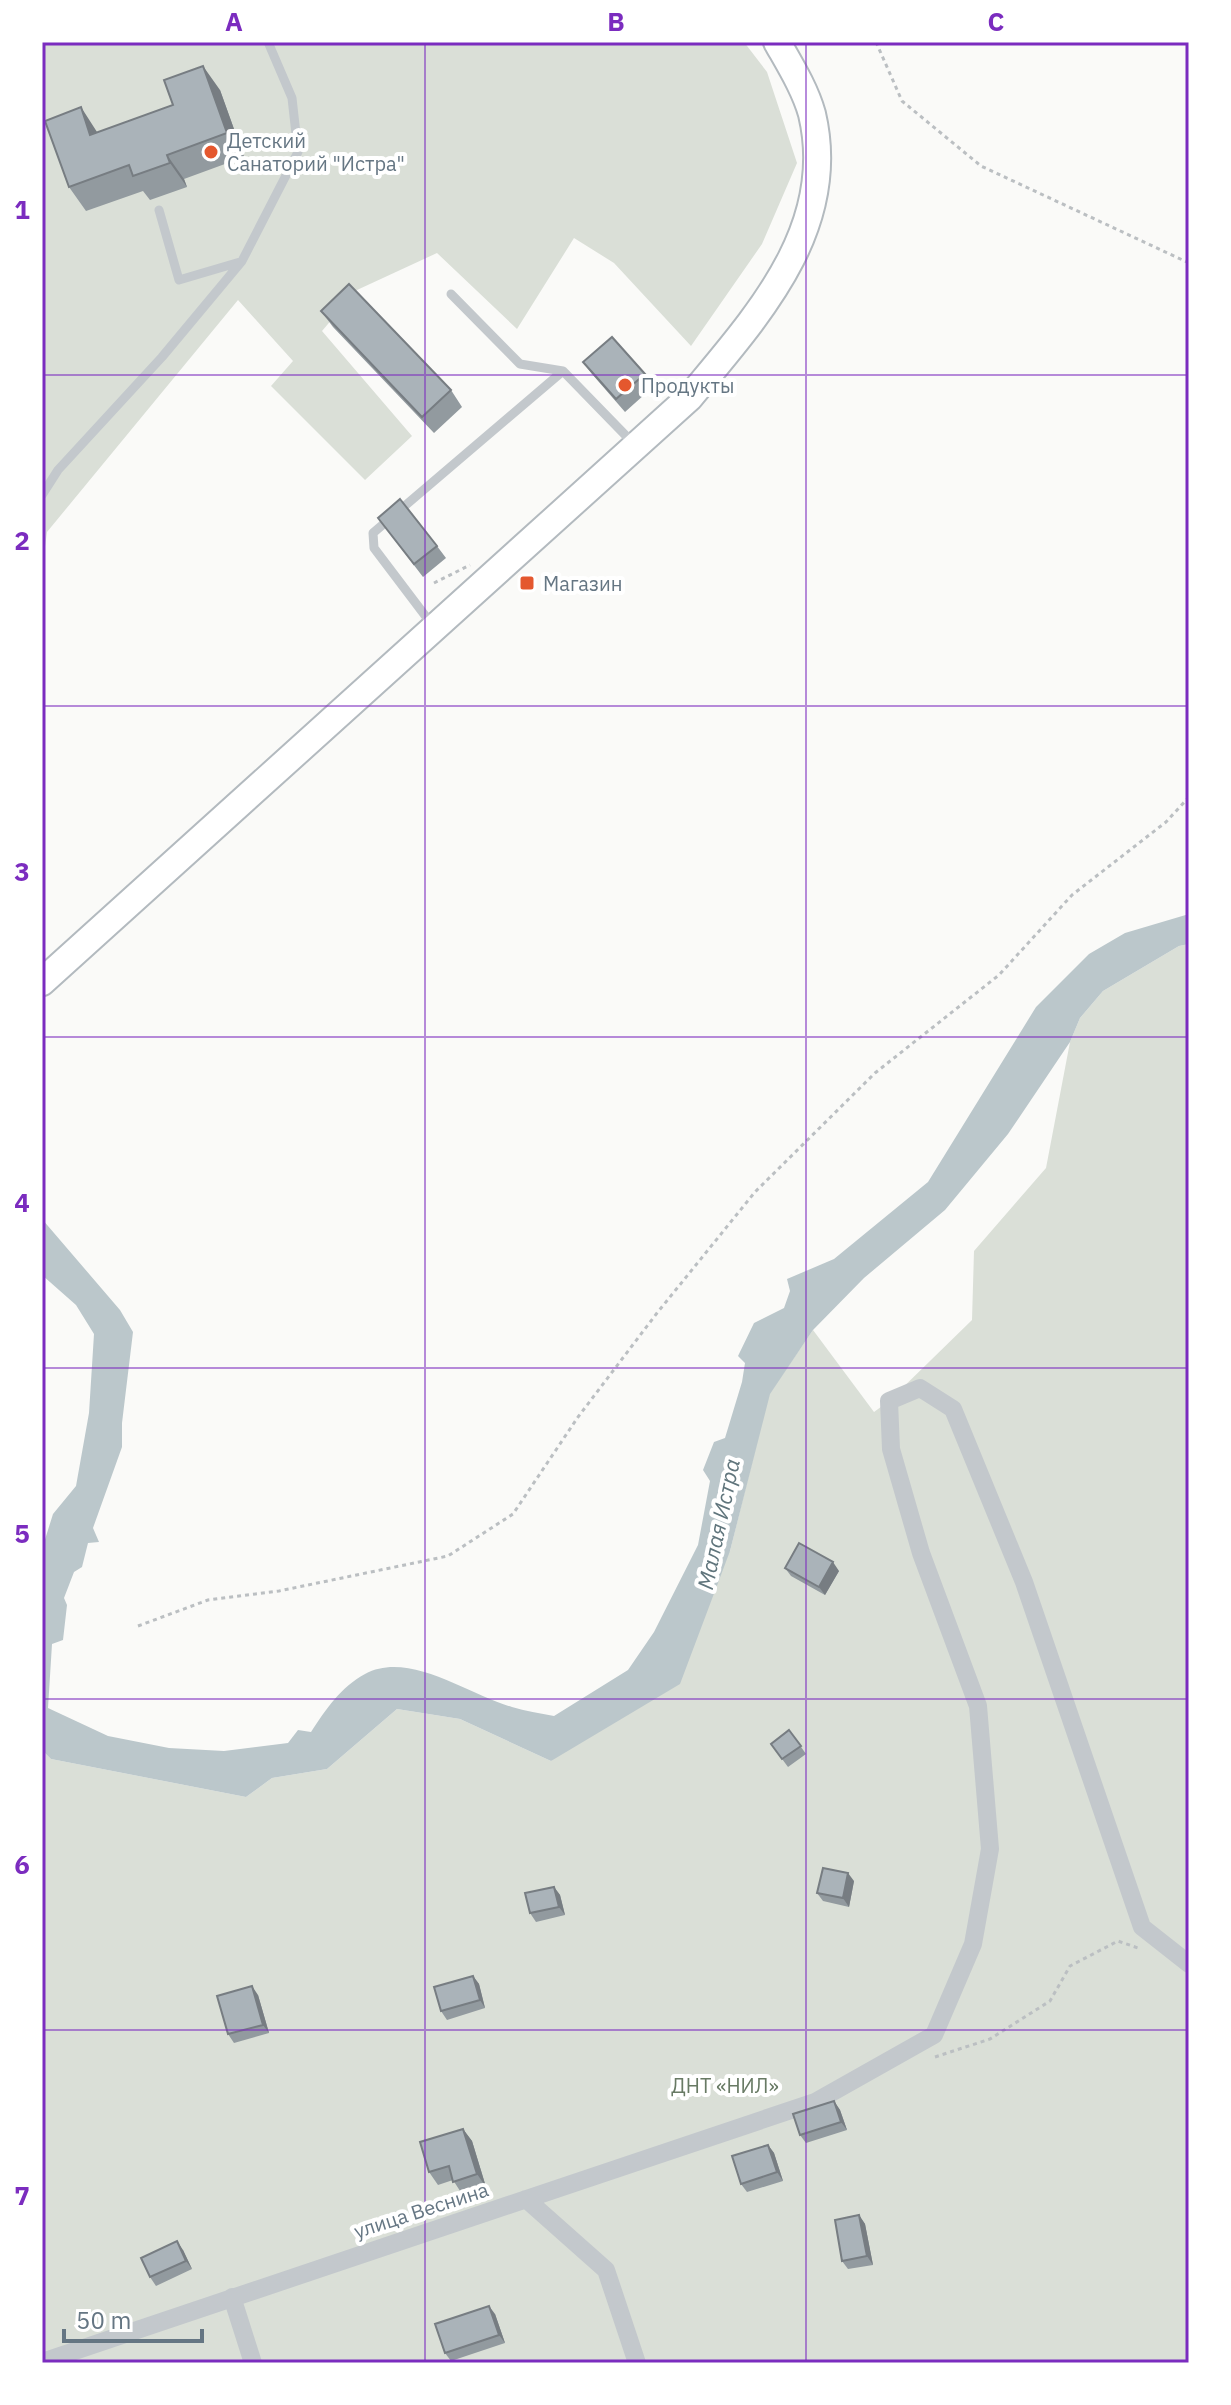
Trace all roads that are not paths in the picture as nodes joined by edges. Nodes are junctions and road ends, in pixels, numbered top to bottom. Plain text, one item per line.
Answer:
1 (268, 42) edge
2 (777, 42) edge
3 (159, 210) dead end
4 (242, 261) junction
5 (451, 294) dead end
6 (563, 371) junction
7 (636, 447) junction
8 (42, 495) edge
9 (436, 629) junction
10 (42, 982) edge
11 (1189, 1964) edge
12 (526, 2199) junction
13 (232, 2297) junction
14 (42, 2362) edge
15 (253, 2363) edge
16 (637, 2363) edge

1 - 4 lane
2 - 7 main road
3 - 4 lane
4 - 8 lane
5 - 6 lane
6 - 7 lane
6 - 9 lane
7 - 9 main road
9 - 10 main road
11 - 12 street, улица Веснина
12 - 13 street, улица Веснина
12 - 16 street
13 - 14 street, улица Веснина
13 - 15 street

